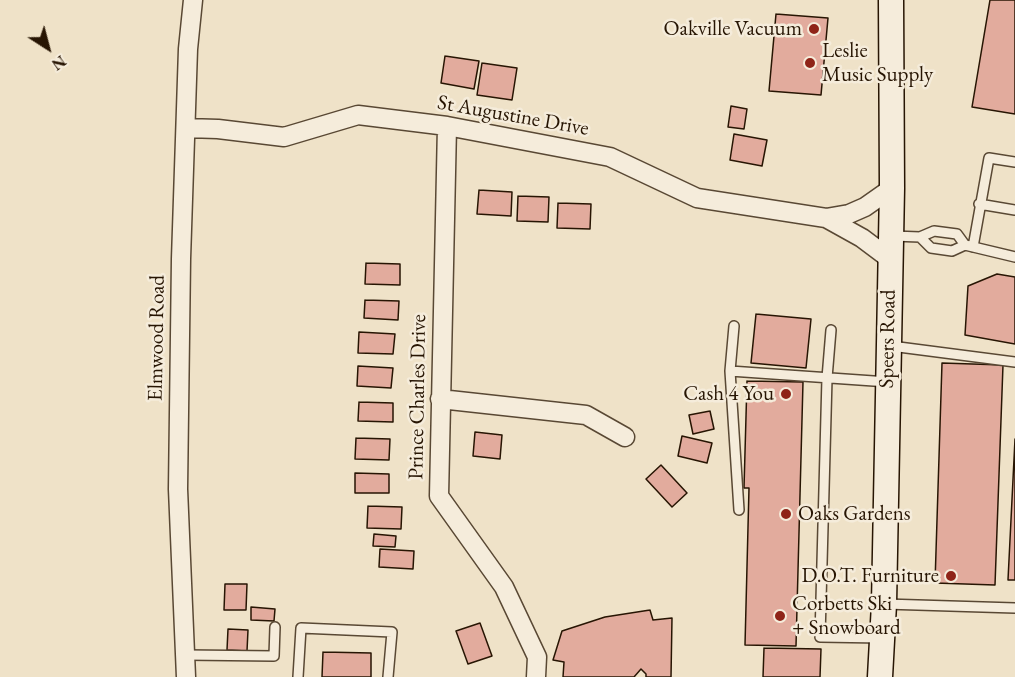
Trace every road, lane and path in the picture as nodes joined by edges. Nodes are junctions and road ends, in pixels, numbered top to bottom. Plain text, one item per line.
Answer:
1 (193, 0) edge
2 (891, 0) edge
3 (447, 126) junction
4 (186, 128) junction
5 (1015, 162) edge
6 (892, 188) junction
7 (979, 204) junction
8 (1015, 210) edge
9 (826, 218) junction
10 (920, 237) junction
11 (969, 246) junction
12 (890, 247) junction
13 (1015, 257) edge
14 (734, 326) dead end
15 (831, 330) dead end
16 (888, 345) junction
17 (1015, 362) edge
18 (730, 371) junction
19 (827, 378) junction
20 (888, 382) junction
21 (440, 399) junction
22 (625, 437) dead end
23 (739, 510) dead end
24 (884, 604) junction
25 (1015, 608) edge
26 (275, 627) dead end
27 (882, 638) junction
28 (186, 655) junction
29 (186, 677) edge
30 (298, 677) edge
31 (388, 677) edge
32 (536, 677) edge
33 (880, 677) edge

1 - 4 street, Elmwood Road
2 - 6 main road, Speers Road
3 - 4 street, St Augustine Drive
3 - 9 street, St Augustine Drive
3 - 21 street, Prince Charles Drive
4 - 28 street, Elmwood Road
5 - 7 lane
6 - 9 street, St Augustine Drive
6 - 12 main road, Speers Road
7 - 8 lane
7 - 11 lane
9 - 12 street, St Augustine Drive
10 - 11 lane
10 - 11 lane
10 - 12 lane
11 - 13 lane
12 - 16 main road, Speers Road
14 - 18 lane
15 - 19 lane
16 - 17 lane
16 - 20 main road, Speers Road
18 - 19 lane
18 - 23 lane
19 - 20 lane
19 - 27 lane
20 - 24 main road, Speers Road
21 - 22 street
21 - 32 street, Prince Charles Drive
24 - 25 lane
24 - 27 main road, Speers Road
26 - 28 lane
27 - 33 main road, Speers Road
28 - 29 street, Elmwood Road
30 - 31 lane

